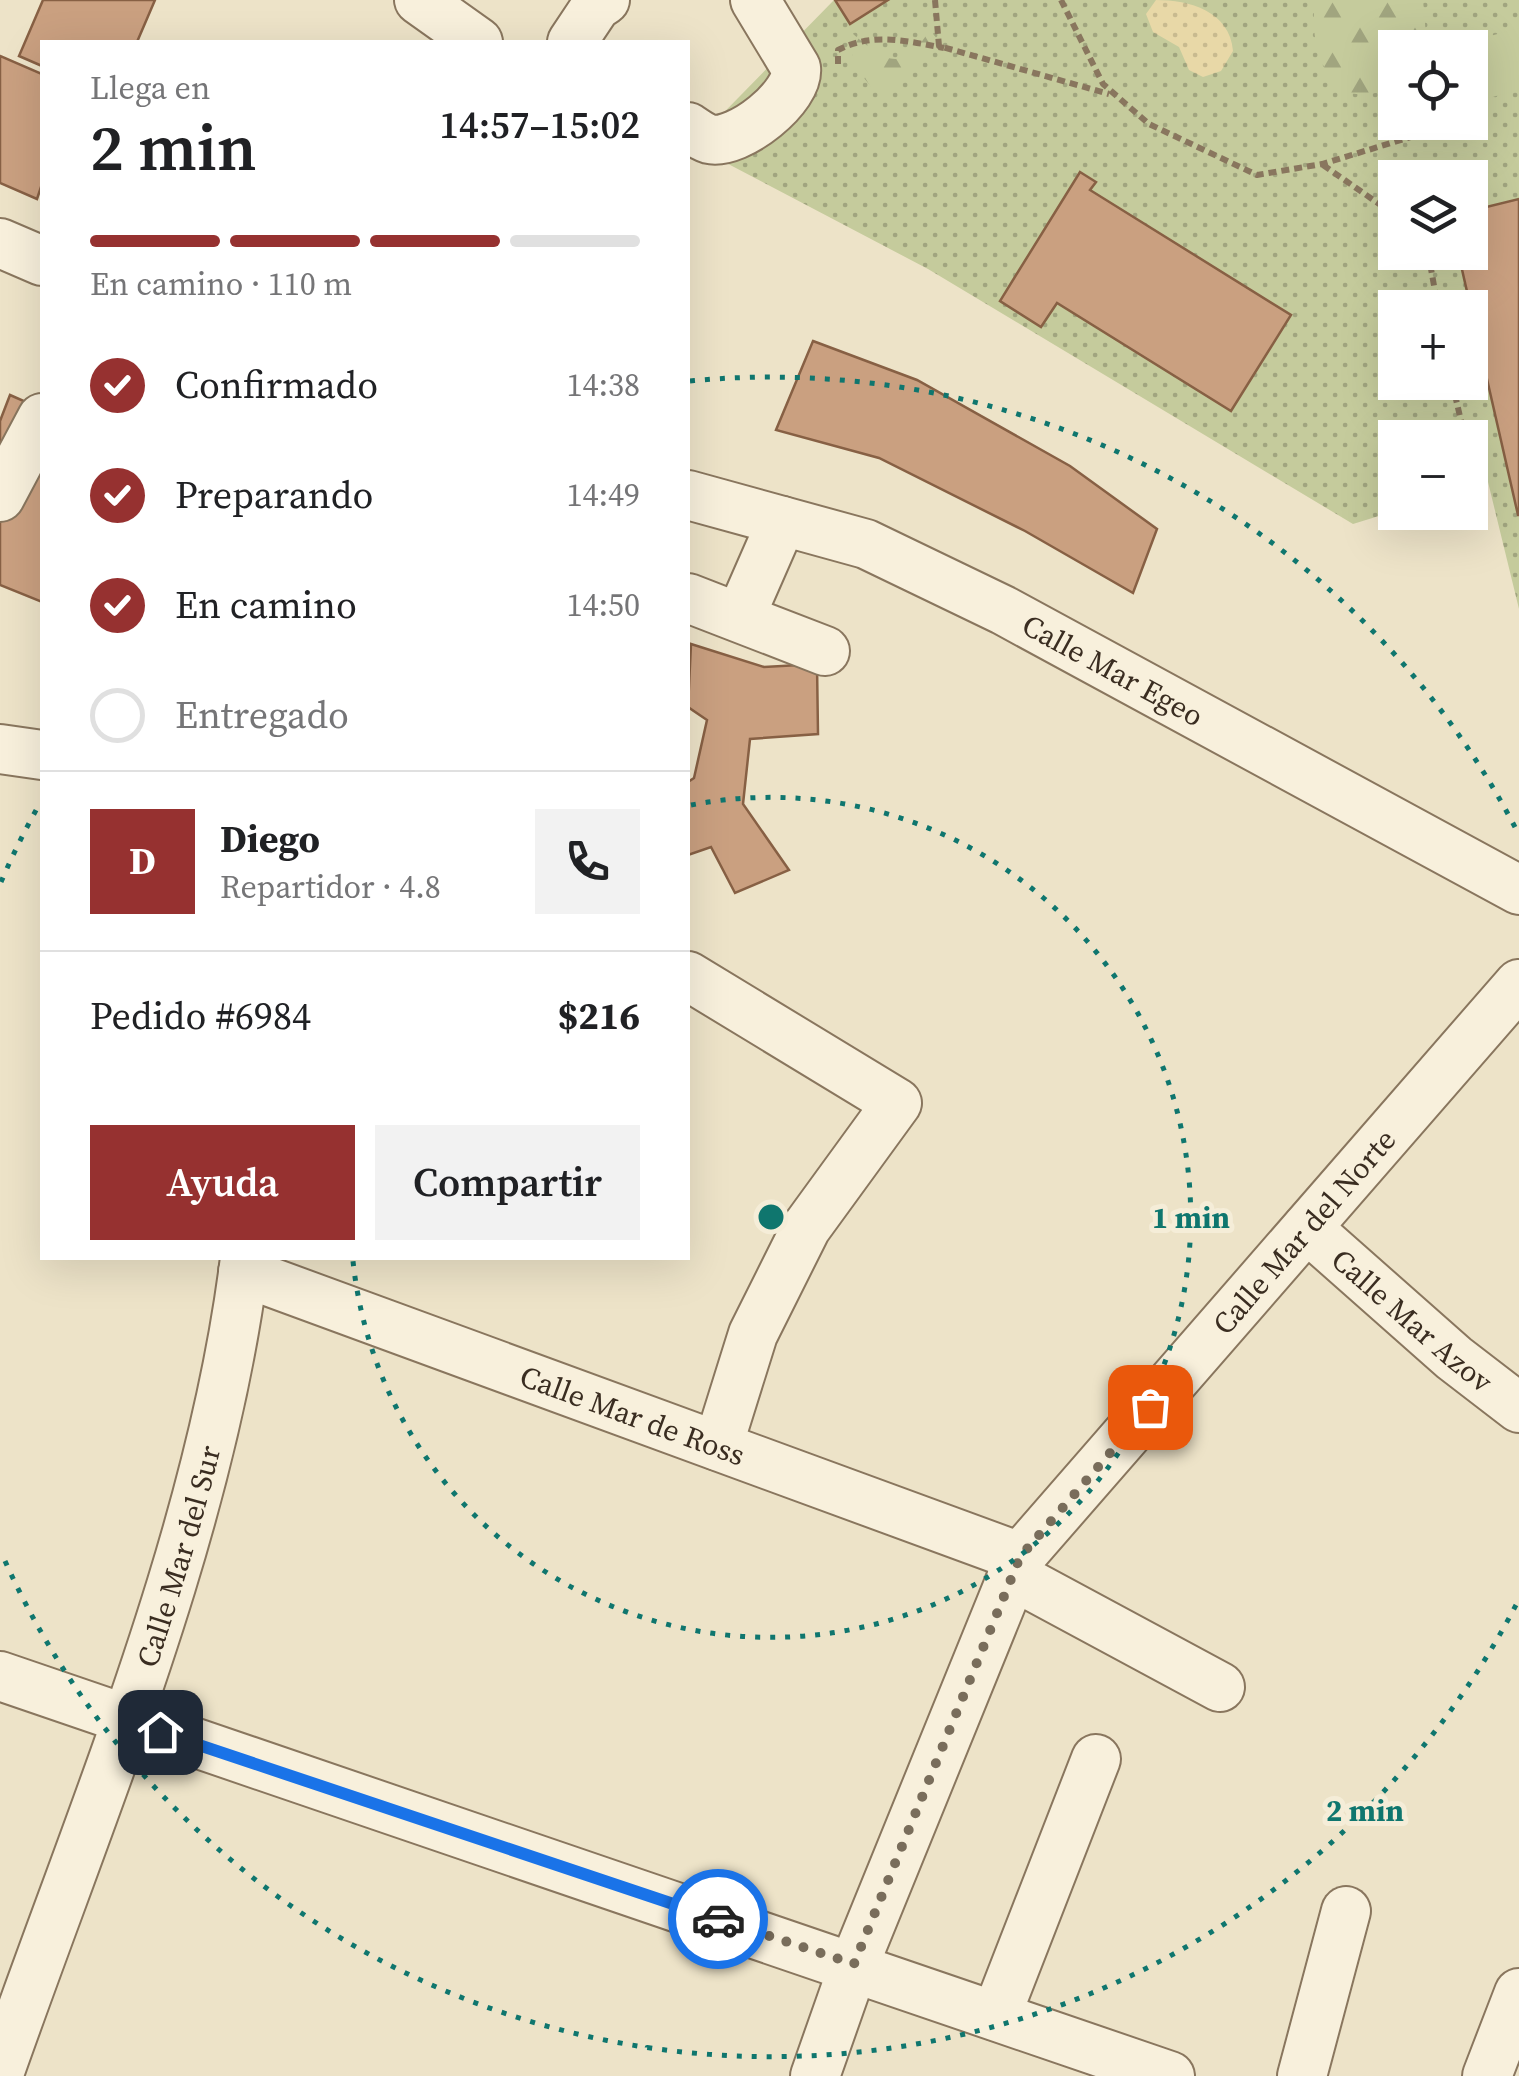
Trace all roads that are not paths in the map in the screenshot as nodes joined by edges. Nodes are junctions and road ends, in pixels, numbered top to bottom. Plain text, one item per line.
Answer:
1 (419, 0) edge
2 (754, 0) edge
3 (475, 40) edge
4 (690, 128) edge
5 (0, 243) edge
6 (40, 260) edge
7 (40, 422) edge
8 (0, 496) edge
9 (690, 496) edge
10 (782, 521) junction
11 (690, 599) edge
12 (740, 617) junction
13 (825, 650) dead end
14 (0, 749) edge
15 (40, 755) edge
16 (1519, 890) edge
17 (690, 977) edge
18 (1519, 984) edge
19 (1307, 1228) junction
20 (244, 1265) edge
21 (1519, 1408) edge
22 (718, 1446) junction
23 (1016, 1566) junction
24 (0, 1676) edge
25 (1220, 1687) dead end
26 (124, 1720) junction
27 (1096, 1759) dead end
28 (1346, 1911) dead end
29 (854, 1964) junction
30 (1519, 1993) edge
31 (996, 2016) junction
32 (0, 2071) edge
33 (815, 2076) edge
34 (1170, 2076) edge
35 (1302, 2076) edge
36 (1488, 2076) edge

1 - 3 street
2 - 4 street
5 - 6 street
7 - 8 street
9 - 10 street, Calle Mar Egeo
10 - 12 street
10 - 16 street, Calle Mar Egeo
11 - 12 street
12 - 13 street
14 - 15 street
17 - 22 street
18 - 19 street, Calle Mar del Norte
19 - 21 street, Calle Mar Azov
19 - 23 street, Calle Mar del Norte
20 - 22 street, Calle Mar de Ross
20 - 26 street, Calle Mar del Sur
22 - 23 street, Calle Mar de Ross
23 - 25 street, Calle Mar de Ross
23 - 29 street, Calle Mar del Norte
24 - 26 street
26 - 29 street
26 - 32 street, Calle Mar del Sur
27 - 31 street
28 - 35 street
29 - 31 street
29 - 33 street, Calle Mar del Norte
30 - 36 street
31 - 34 street

